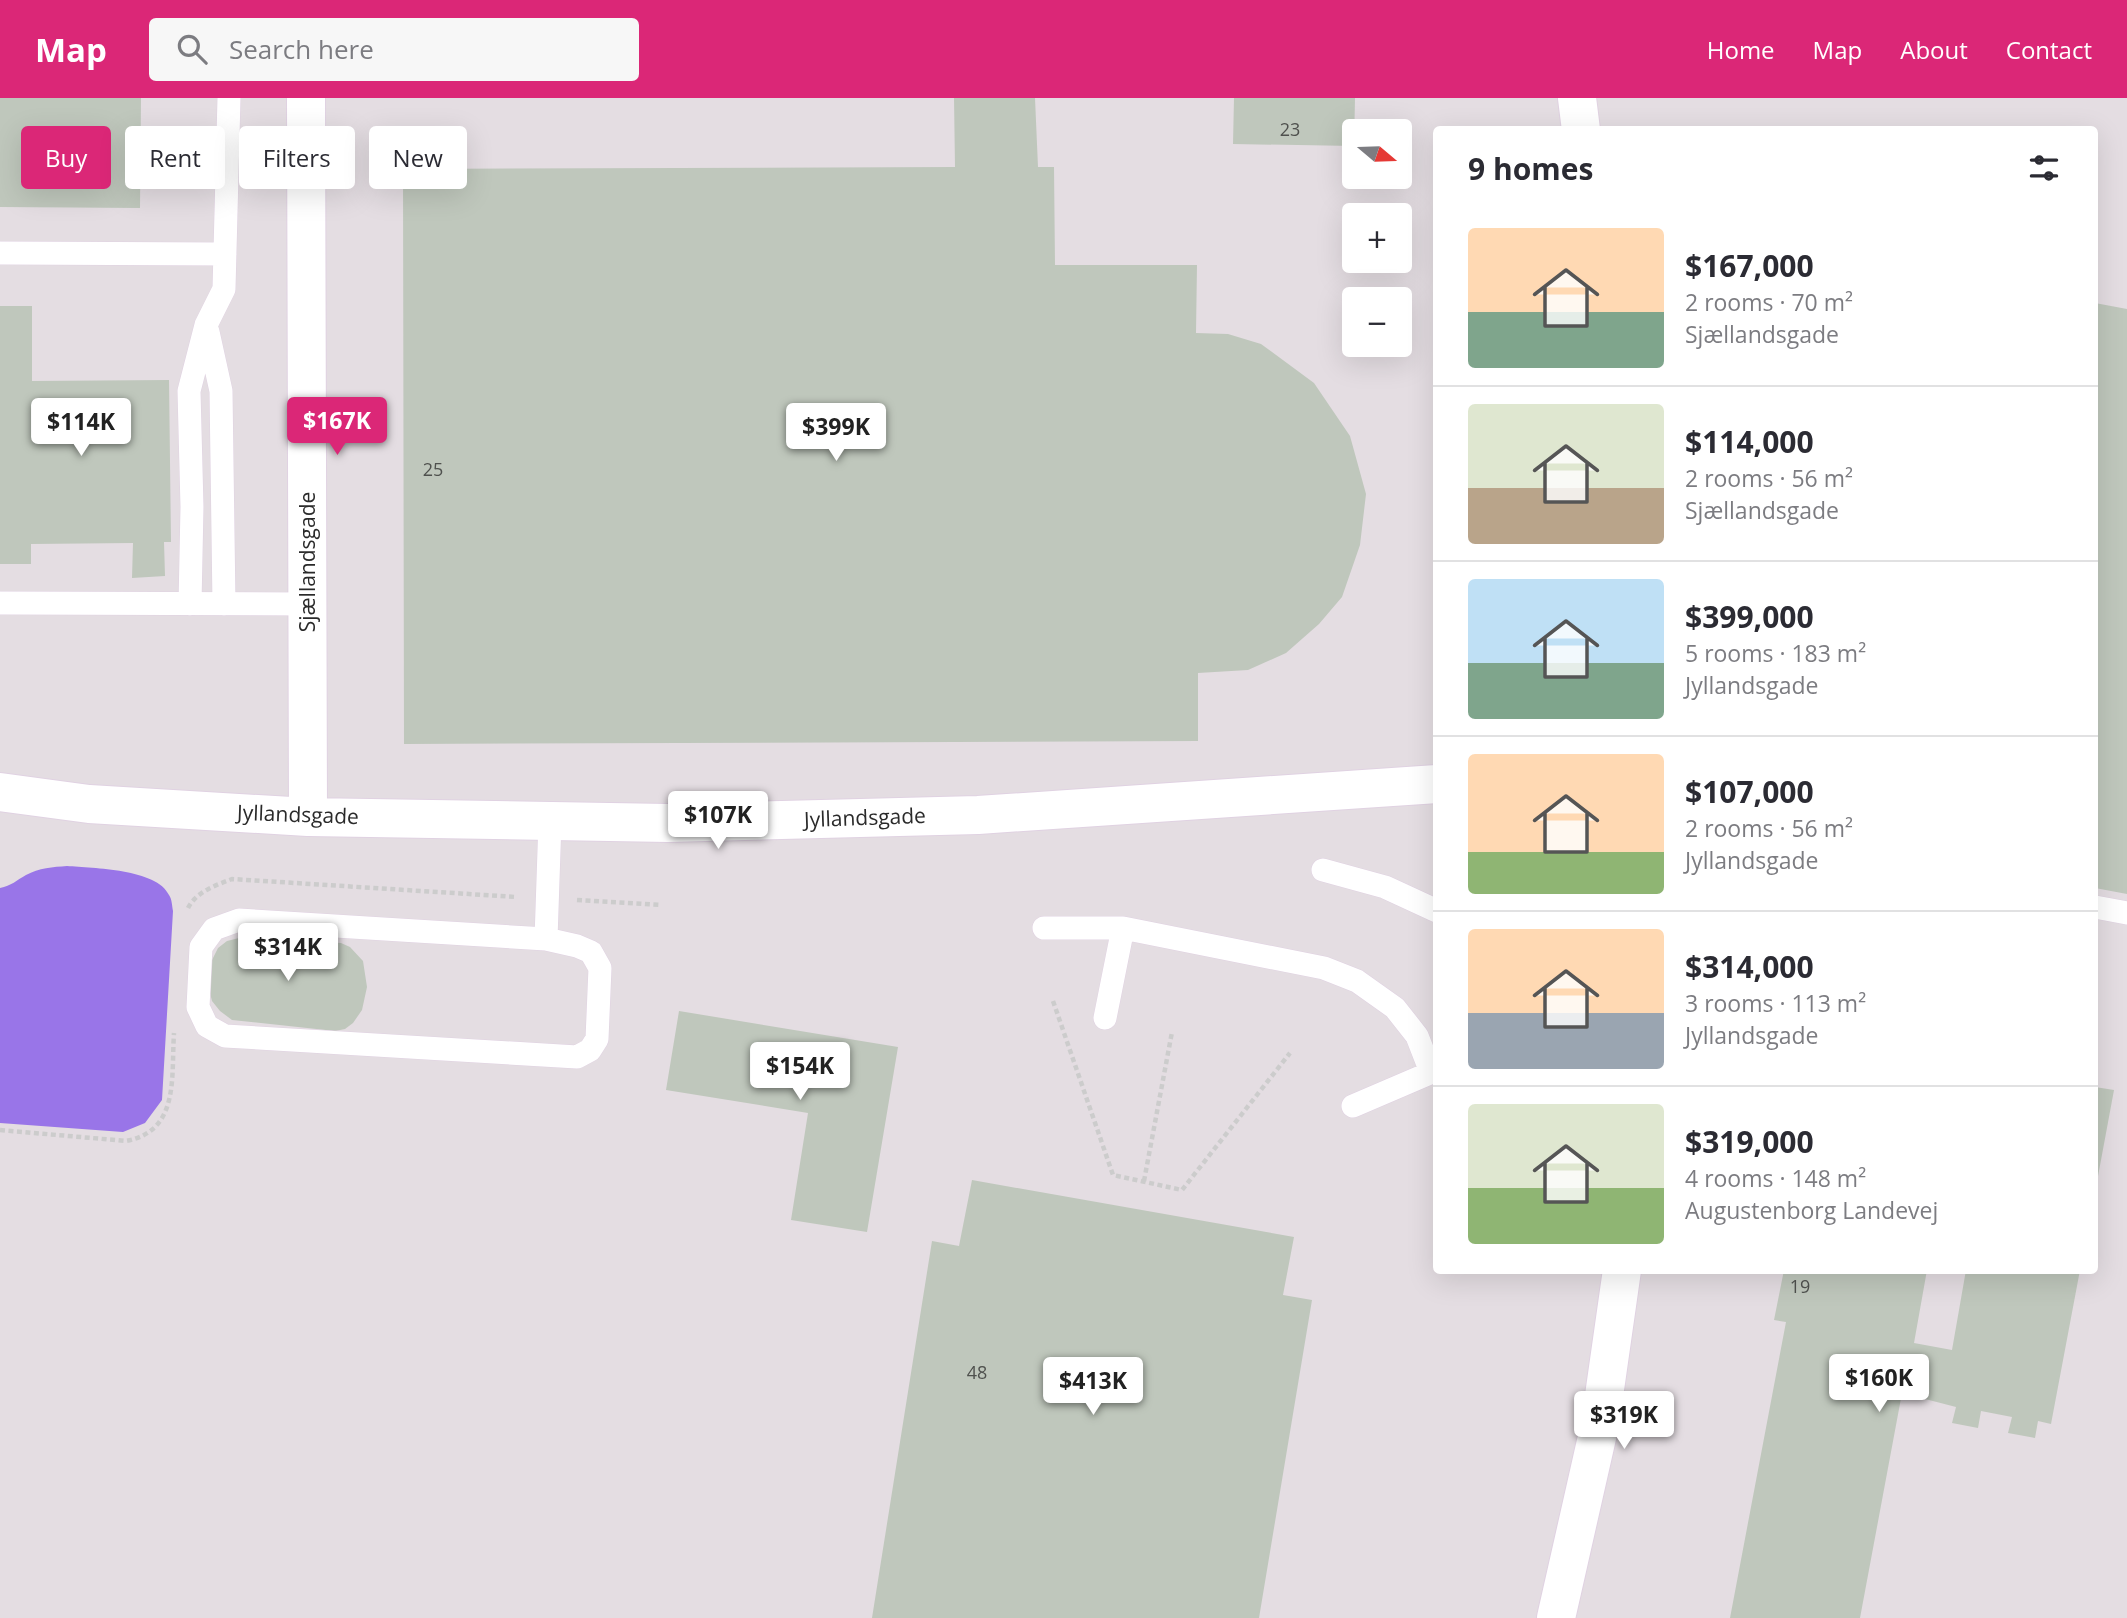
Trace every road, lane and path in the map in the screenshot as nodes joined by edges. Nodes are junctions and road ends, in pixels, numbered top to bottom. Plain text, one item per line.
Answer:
1 (229, 98) edge
2 (306, 98) edge
3 (1577, 98) edge
4 (1580, 126) edge
5 (0, 253) edge
6 (225, 254) junction
7 (206, 325) junction
8 (0, 603) edge
9 (190, 604) junction
10 (224, 604) junction
11 (308, 604) junction
12 (1433, 785) edge
13 (0, 792) edge
14 (308, 817) junction
15 (550, 821) junction
16 (1323, 870) dead end
17 (548, 898) junction
18 (661, 905) dead end
19 (2098, 908) edge
20 (1433, 909) edge
21 (2127, 913) edge
22 (186, 914) dead end
23 (1044, 928) dead end
24 (1123, 928) junction
25 (546, 939) junction
26 (1053, 1001) dead end
27 (1105, 1018) dead end
28 (174, 1031) dead end
29 (1172, 1032) dead end
30 (1290, 1053) dead end
31 (1433, 1069) edge
32 (1433, 1071) edge
33 (1353, 1105) dead end
34 (0, 1130) edge
35 (1144, 1181) junction
36 (1621, 1274) edge
37 (1556, 1618) edge

1 - 6 lane
2 - 11 street, Sjællandsgade
3 - 4 street
5 - 6 lane
6 - 7 lane
7 - 9 lane
7 - 10 lane
8 - 9 lane
9 - 10 lane
10 - 11 lane
11 - 14 street, Sjællandsgade
12 - 15 street, Jyllandsgade
13 - 14 street, Jyllandsgade
14 - 15 street, Jyllandsgade
15 - 17 lane
16 - 20 lane
17 - 18 path
17 - 22 path
17 - 25 lane
19 - 21 lane
23 - 24 lane
24 - 27 lane
24 - 31 lane
25 - 25 lane
26 - 35 path
28 - 34 path
29 - 35 path
30 - 35 path
32 - 33 lane
36 - 37 street

